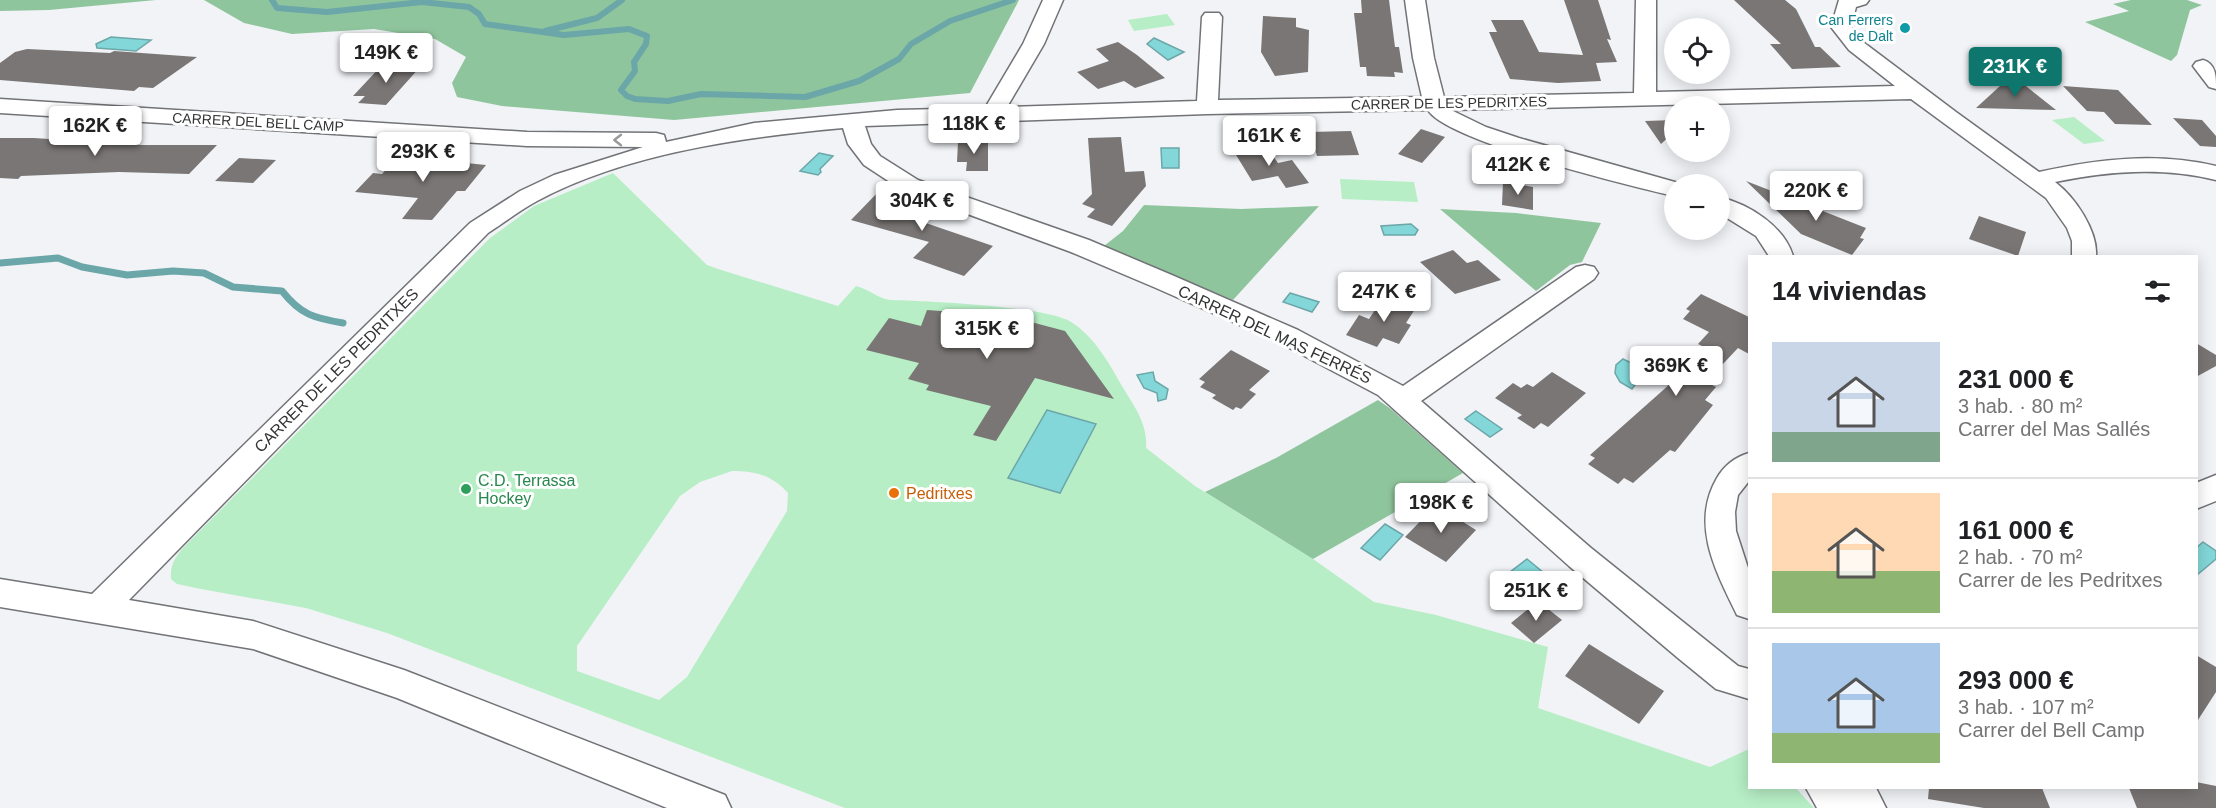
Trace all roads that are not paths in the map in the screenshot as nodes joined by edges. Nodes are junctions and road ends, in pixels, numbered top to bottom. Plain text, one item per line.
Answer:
1 (1053, 0) edge
2 (1415, 0) edge
3 (1646, 0) edge
4 (1849, 1) edge
5 (1212, 17) dead end
6 (2203, 66) dead end
7 (2216, 83) edge
8 (1915, 92) junction
9 (1645, 99) junction
10 (1435, 103) junction
11 (0, 106) edge
12 (1207, 106) junction
13 (992, 114) junction
14 (853, 121) junction
15 (553, 139) junction
16 (697, 141) junction
17 (599, 167) junction
18 (2216, 173) edge
19 (2038, 179) junction
20 (1664, 186) edge
21 (1730, 209) edge
22 (1781, 255) edge
23 (2085, 255) edge
24 (1585, 273) dead end
25 (1403, 400) junction
26 (1748, 465) edge
27 (2216, 487) edge
28 (2198, 496) edge
29 (0, 593) edge
30 (1748, 603) edge
31 (98, 610) junction
32 (1748, 684) edge
33 (1826, 789) edge
34 (1858, 789) edge
35 (712, 808) edge
36 (1840, 808) edge
37 (1868, 808) edge

1 - 13 street
2 - 10 street
3 - 9 street
4 - 8 street
5 - 12 street
6 - 7 street
8 - 9 street, CARRER DE LES PEDRITXES
8 - 19 street
9 - 10 street, CARRER DE LES PEDRITXES
10 - 12 street, CARRER DE LES PEDRITXES
10 - 20 street
11 - 15 street, CARRER DEL BELL CAMP
12 - 13 street, CARRER DE LES PEDRITXES
13 - 14 street, CARRER DE LES PEDRITXES
14 - 16 street, CARRER DE LES PEDRITXES
14 - 25 street, CARRER DEL MAS FERRÉS
16 -> 15 street, CARRER DE LES PEDRITXES
15 - 17 street
16 - 17 street, CARRER DE LES PEDRITXES
17 - 31 street, CARRER DE LES PEDRITXES
18 - 19 street
19 - 23 street
21 - 22 street
24 - 25 street
25 - 32 street, CARRER DEL MAS FERRÉS
26 - 30 street
27 - 28 street
29 - 31 street
31 - 35 street
33 - 36 street
34 - 37 street

